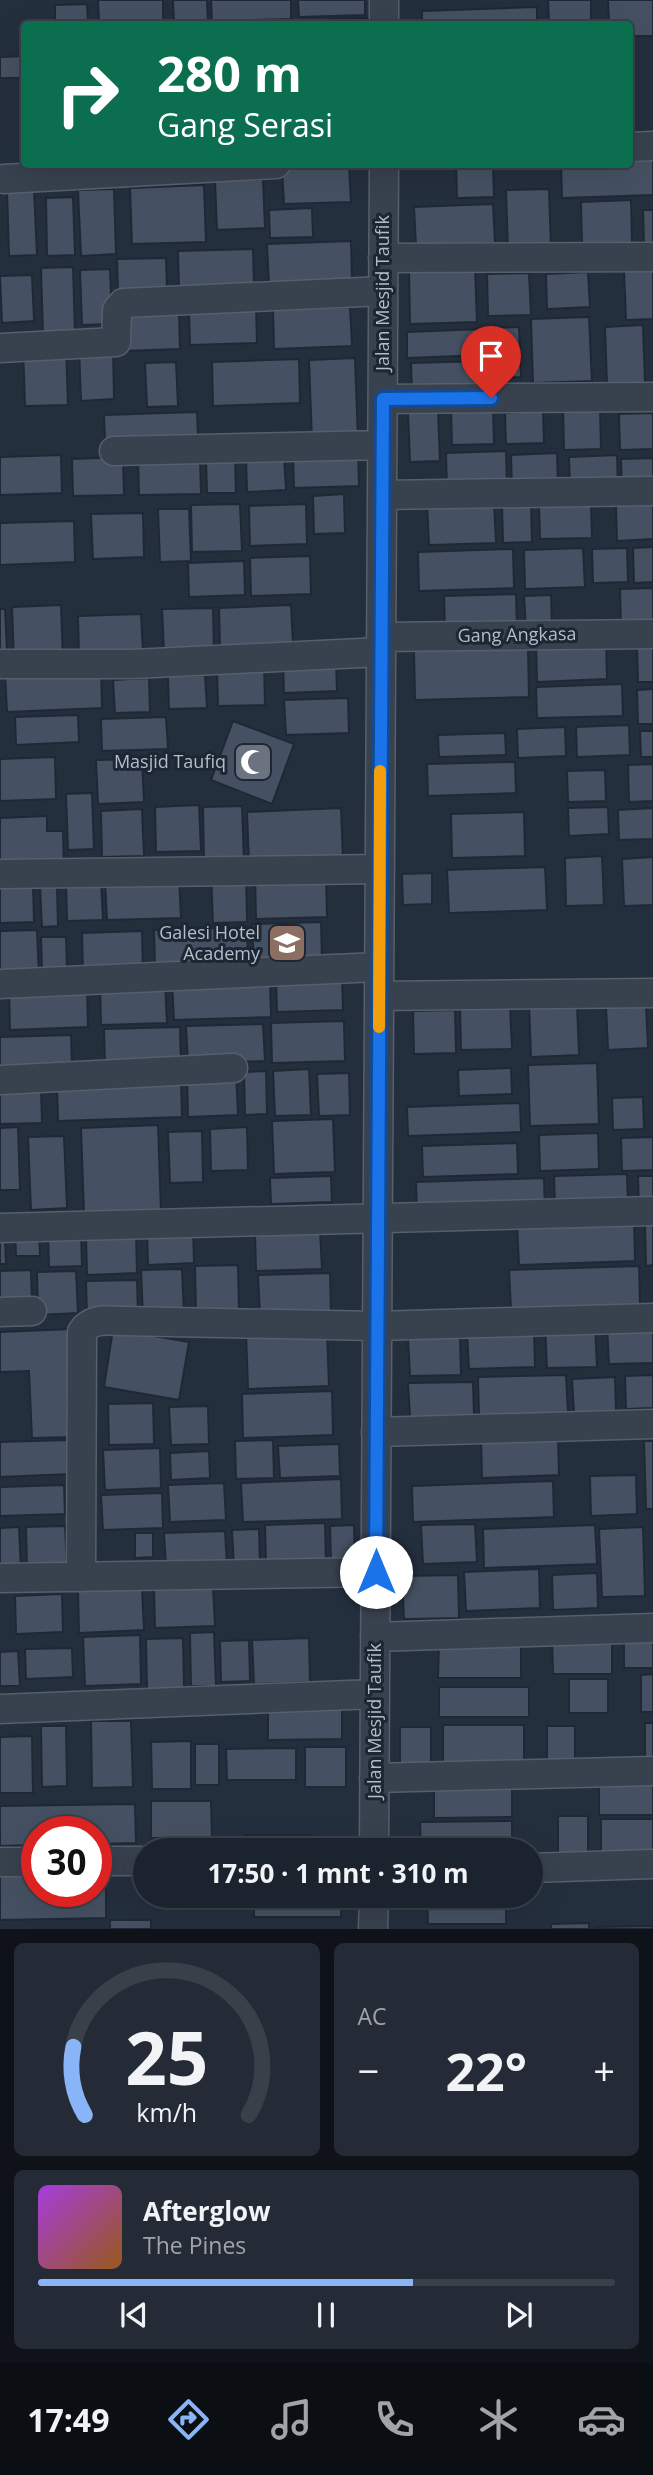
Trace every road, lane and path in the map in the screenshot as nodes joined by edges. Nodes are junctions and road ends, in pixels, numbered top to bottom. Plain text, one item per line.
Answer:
1 (384, 0) edge
2 (384, 21) edge
3 (653, 146) edge
4 (633, 147) edge
5 (203, 168) edge
6 (384, 168) edge
7 (4, 179) dead end
8 (653, 257) edge
9 (383, 258) junction
10 (383, 291) junction
11 (0, 348) edge
12 (653, 397) edge
13 (383, 399) junction
14 (382, 445) junction
15 (114, 451) dead end
16 (653, 491) edge
17 (383, 495) junction
18 (653, 634) edge
19 (381, 645) junction
20 (0, 664) edge
21 (380, 869) junction
22 (0, 874) edge
23 (379, 967) junction
24 (0, 984) edge
25 (653, 993) edge
26 (379, 996) junction
27 (233, 1068) dead end
28 (0, 1080) edge
29 (653, 1211) edge
30 (377, 1220) junction
31 (0, 1228) edge
32 (32, 1311) dead end
33 (0, 1312) edge
34 (653, 1318) edge
35 (376, 1325) junction
36 (653, 1424) edge
37 (376, 1432) junction
38 (376, 1572) junction
39 (81, 1577) junction
40 (0, 1578) edge
41 (653, 1628) edge
42 (375, 1637) junction
43 (375, 1694) junction
44 (0, 1709) edge
45 (653, 1771) edge
46 (374, 1778) junction
47 (374, 1838) edge
48 (112, 1861) edge
49 (133, 1861) edge
50 (0, 1862) edge
51 (21, 1862) edge
52 (653, 1864) edge
53 (543, 1868) edge
54 (374, 1908) edge
55 (373, 1929) edge

1 - 2 street
3 - 4 street
5 - 7 street
6 - 9 street, Jalan Mesjid Taufik
8 - 9 street
9 - 10 street, Jalan Mesjid Taufik
10 - 11 street
10 - 13 street, Jalan Mesjid Taufik
12 - 13 street
13 - 14 street, Jalan Mesjid Taufik
14 - 15 street
14 - 17 street, Jalan Mesjid Taufik
16 - 17 street
17 - 19 street, Jalan Mesjid Taufik
18 - 19 street, Gang Angkasa
19 - 20 street, Gang Angkasa
19 - 21 street, Jalan Mesjid Taufik
21 - 22 street
21 - 23 street, Jalan Mesjid Taufik
23 - 24 street
23 - 26 street, Jalan Mesjid Taufik
25 - 26 street
26 - 30 street, Jalan Mesjid Taufik
27 - 28 street
29 - 30 street
30 - 31 street
30 - 35 street, Jalan Mesjid Taufik
32 - 33 street
34 - 35 street
35 - 37 street, Jalan Mesjid Taufik
35 - 39 street
36 - 37 street
37 - 38 street, Jalan Mesjid Taufik
38 - 39 street
38 - 42 street, Jalan Mesjid Taufik
39 - 40 street
41 - 42 street
42 - 43 street, Jalan Mesjid Taufik
43 - 44 street
43 - 46 street, Jalan Mesjid Taufik
45 - 46 street
46 - 47 street, Jalan Mesjid Taufik
48 - 49 street
50 - 51 street
52 - 53 street
54 - 55 street

